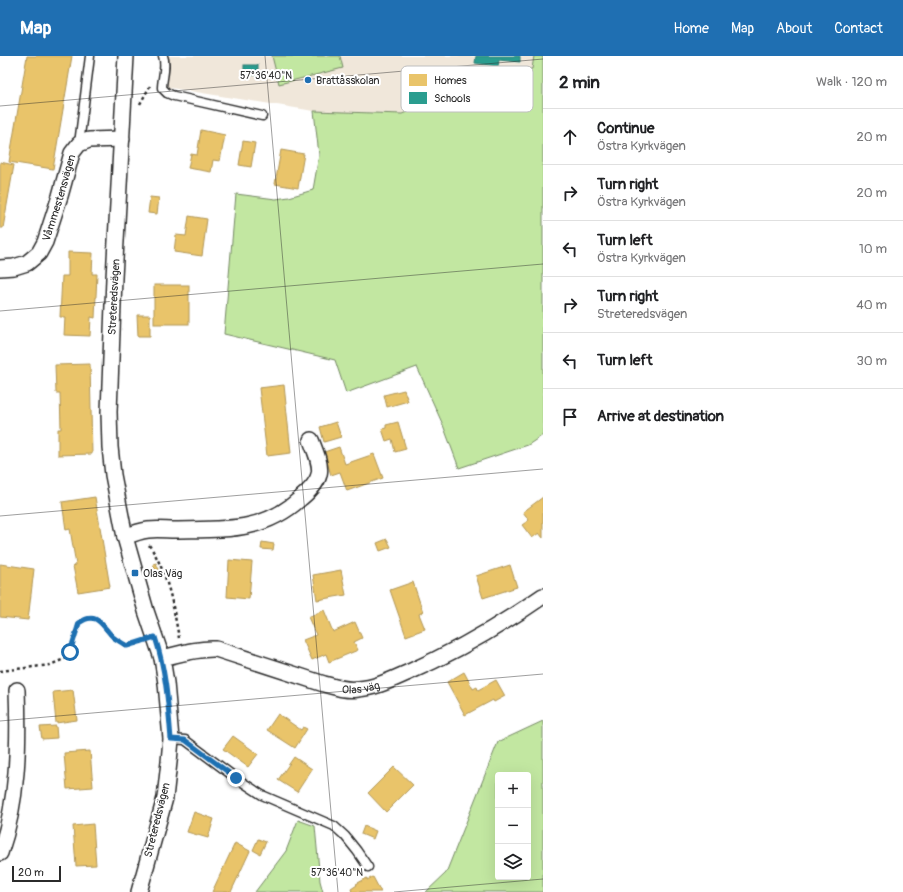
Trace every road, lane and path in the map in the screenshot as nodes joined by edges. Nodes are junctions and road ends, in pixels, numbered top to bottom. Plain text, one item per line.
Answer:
1 (90, 56) edge
2 (126, 56) edge
3 (163, 56) edge
4 (154, 80) dead end
5 (138, 109) dead end
6 (262, 116) dead end
7 (122, 139) junction
8 (79, 144) junction
9 (0, 268) edge
10 (311, 440) dead end
11 (140, 532) junction
12 (125, 537) junction
13 (543, 596) edge
14 (178, 630) junction
15 (155, 637) junction
16 (180, 654) junction
17 (162, 658) junction
18 (0, 671) edge
19 (17, 690) dead end
20 (171, 739) junction
21 (0, 853) edge
22 (368, 867) dead end
23 (139, 892) edge

1 - 8 lane
2 - 7 street, Streteredsvägen
3 - 6 lane
4 - 5 path
7 - 8 street, Våmmestensvägen
7 - 12 street, Streteredsvägen
8 - 9 street, Våmmestensvägen
10 - 11 street
11 - 12 street
11 - 14 path
12 - 15 street, Streteredsvägen
13 - 16 street, Olas väg
14 - 15 path
14 - 16 path
15 - 17 street, Streteredsvägen
15 - 18 path
16 - 17 street, Olas väg
17 - 20 street, Streteredsvägen
19 - 21 street
20 - 22 lane
20 - 23 street, Streteredsvägen

